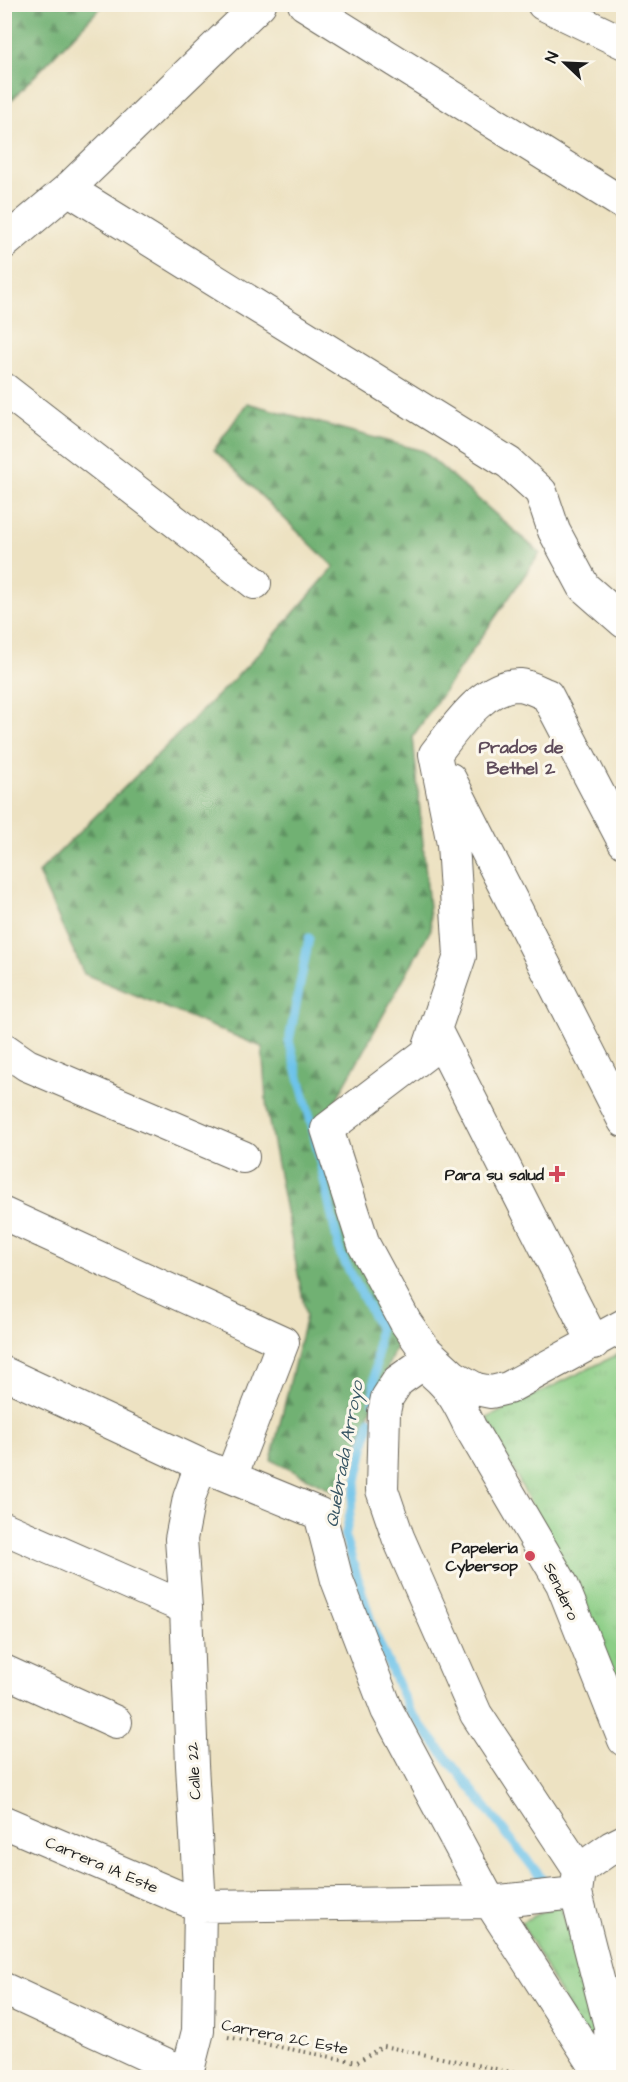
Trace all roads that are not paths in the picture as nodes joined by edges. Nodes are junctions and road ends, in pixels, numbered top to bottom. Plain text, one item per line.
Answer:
1 (260, 4) edge
2 (304, 4) edge
3 (543, 4) edge
4 (624, 43) edge
5 (68, 189) junction
6 (624, 204) edge
7 (4, 243) edge
8 (4, 389) edge
9 (255, 583) dead end
10 (624, 621) edge
11 (468, 711) junction
12 (624, 842) edge
13 (436, 1031) junction
14 (4, 1049) edge
15 (624, 1121) edge
16 (243, 1157) dead end
17 (4, 1214) edge
18 (624, 1325) edge
19 (594, 1343) junction
20 (427, 1360) junction
21 (4, 1373) edge
22 (201, 1465) junction
23 (231, 1477) junction
24 (4, 1528) edge
25 (186, 1608) junction
26 (4, 1671) edge
27 (116, 1722) dead end
28 (624, 1740) edge
29 (4, 1822) edge
30 (624, 1841) edge
31 (577, 1882) junction
32 (490, 1902) junction
33 (200, 1905) junction
34 (4, 1989) edge
35 (617, 2024) edge
36 (187, 2076) edge
37 (603, 2078) edge
38 (612, 2078) edge

1 - 5 street
2 - 6 street
3 - 4 street
5 - 7 street
5 - 10 street
8 - 9 street
11 - 12 street
11 - 13 street
11 - 15 street
13 - 19 street
13 - 20 street
14 - 16 street
17 - 23 street
18 - 19 street
19 - 20 street
20 - 28 street, Sendero
20 - 31 street
21 - 22 street
22 - 23 street
22 - 25 street, Calle 22
23 - 32 street
24 - 25 street
25 - 33 street, Calle 22
26 - 27 street
29 - 33 street, Carrera 1A Este
30 - 31 street
31 - 32 street
31 - 35 street
32 - 33 street
32 - 37 street
33 - 36 street, Calle 22
34 - 36 street
35 - 38 street

